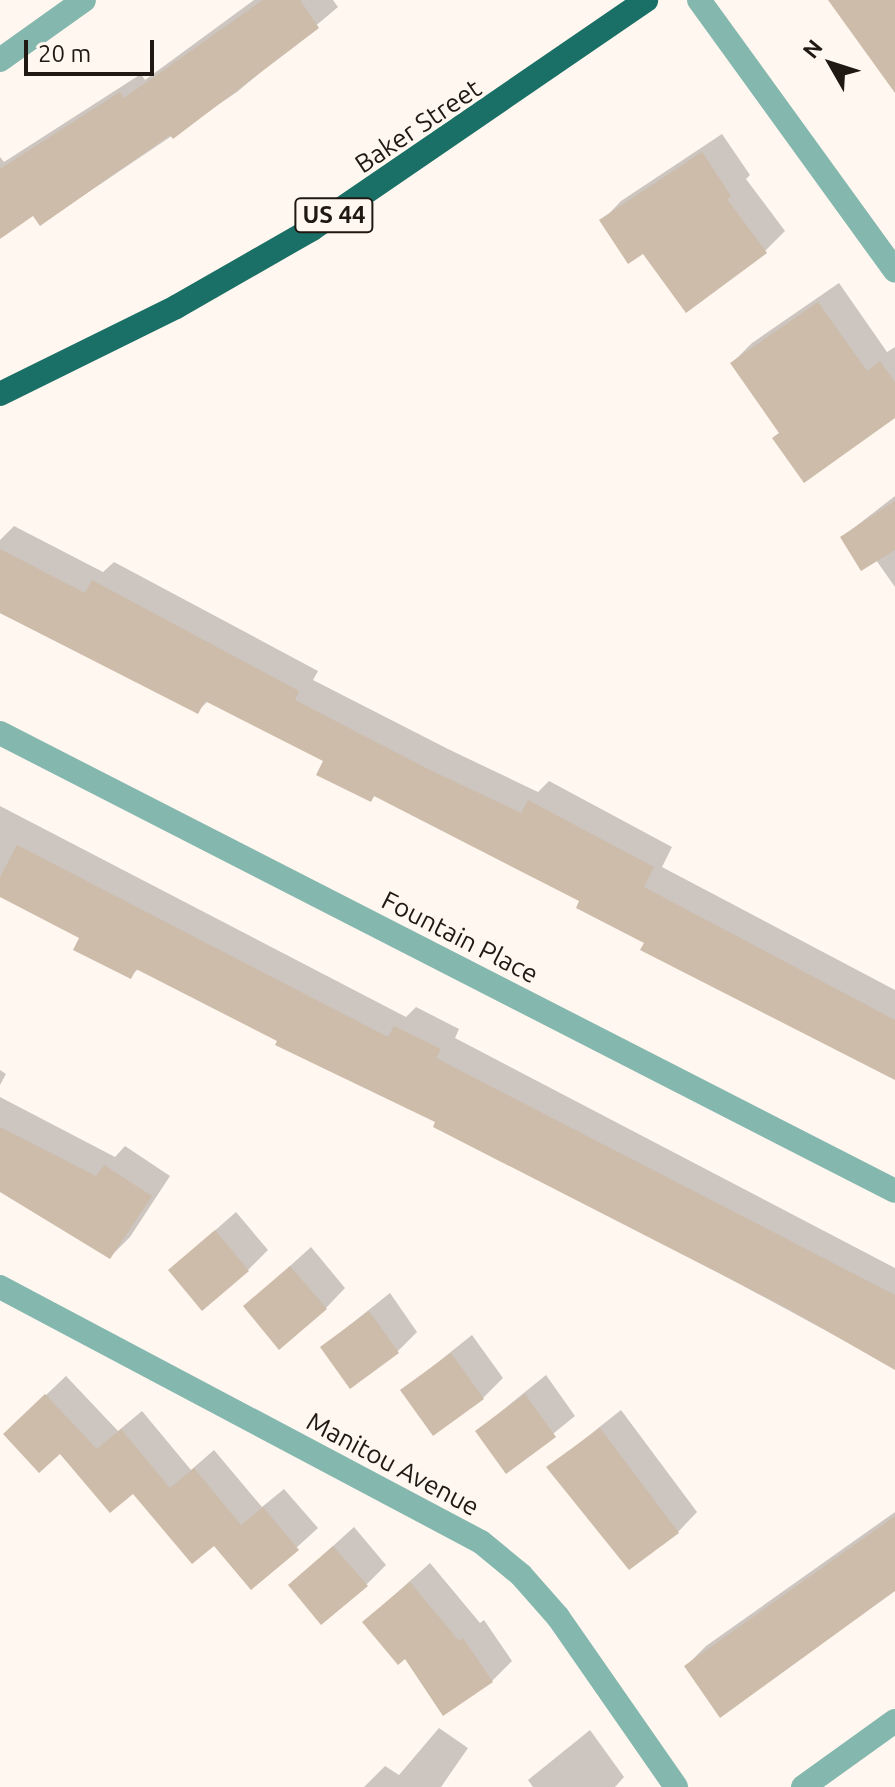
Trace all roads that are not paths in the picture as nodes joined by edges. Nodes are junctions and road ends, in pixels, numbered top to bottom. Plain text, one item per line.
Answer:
1 (84, 0) edge
2 (646, 0) edge
3 (699, 0) edge
4 (0, 60) edge
5 (895, 271) edge
6 (0, 394) edge
7 (0, 733) edge
8 (895, 1191) edge
9 (0, 1287) edge
10 (895, 1721) edge
11 (676, 1787) edge
12 (803, 1787) edge

1 - 4 street
2 - 6 highway, Baker Street / US 44
3 - 5 street
7 - 8 street, Fountain Place
9 - 11 street, Manitou Avenue
10 - 12 street

